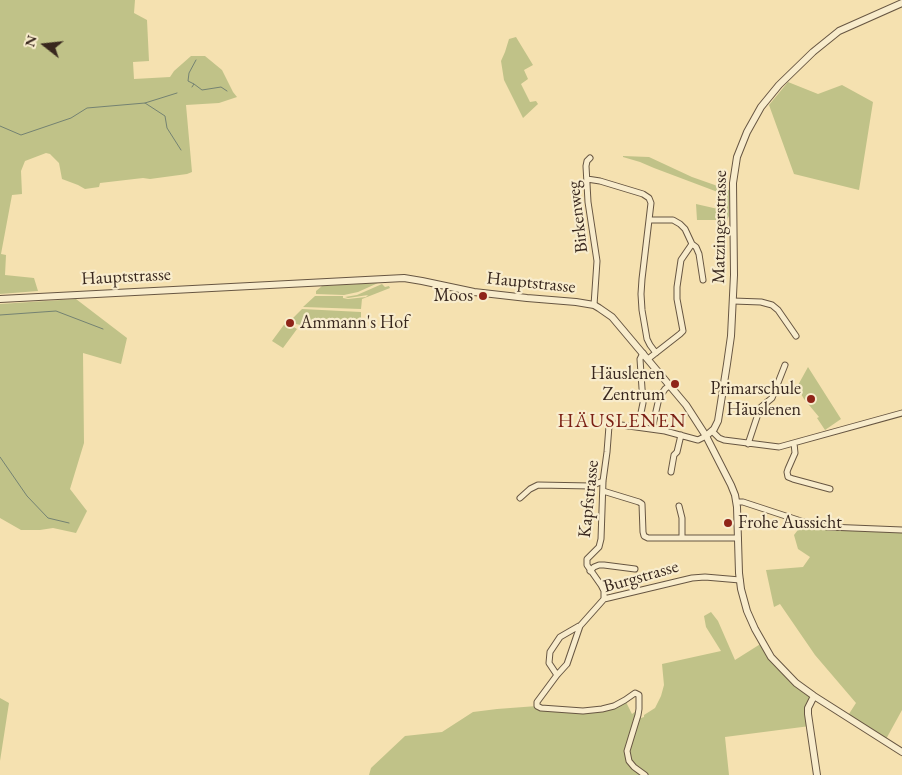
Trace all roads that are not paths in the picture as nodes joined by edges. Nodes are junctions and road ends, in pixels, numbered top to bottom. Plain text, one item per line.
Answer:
1 (902, 3) edge
2 (590, 158) dead end
3 (587, 179) junction
4 (649, 220) junction
5 (692, 244) junction
6 (703, 280) dead end
7 (0, 299) edge
8 (733, 301) junction
9 (594, 305) junction
10 (796, 336) dead end
11 (656, 352) junction
12 (643, 353) junction
13 (648, 359) junction
14 (785, 365) dead end
15 (670, 385) junction
16 (902, 413) edge
17 (638, 427) junction
18 (652, 429) junction
19 (712, 431) junction
20 (681, 435) junction
21 (706, 436) junction
22 (794, 443) junction
23 (748, 444) junction
24 (671, 472) dead end
25 (603, 481) junction
26 (830, 489) dead end
27 (603, 492) junction
28 (520, 498) dead end
29 (737, 502) junction
30 (679, 506) dead end
31 (902, 530) edge
32 (682, 538) junction
33 (738, 538) junction
34 (635, 570) dead end
35 (590, 571) junction
36 (740, 580) junction
37 (604, 599) junction
38 (580, 626) junction
39 (557, 675) junction
40 (814, 696) junction
41 (902, 752) edge
42 (645, 775) edge
43 (817, 775) edge

1 - 8 street, Matzingerstrasse
2 - 3 street, Birkenweg
3 - 4 street
3 - 9 street, Birkenweg
4 - 5 street
4 - 11 street
5 - 6 street
5 - 11 street
7 - 9 street, Hauptstrasse
8 - 10 street
8 - 19 street, Matzingerstrasse
9 - 12 street, Hauptstrasse
11 - 13 street
12 - 13 street, Hauptstrasse
12 - 17 street
13 - 15 street, Hauptstrasse
14 - 23 street
15 - 18 street
15 - 21 street, Hauptstrasse
16 - 22 street
17 - 18 street
17 - 25 street, Kapfstrasse
18 - 20 street
19 - 21 street
19 - 23 street
20 - 21 street
20 - 24 street
21 - 29 street, Hauptstrasse
22 - 23 street
22 - 26 street
25 - 27 street, Kapfstrasse
25 - 28 street
27 - 32 street
27 - 35 street, Kapfstrasse
29 - 31 street
29 - 33 street, Hauptstrasse
30 - 32 street
32 - 33 street
33 - 36 street, Hauptstrasse
34 - 35 street
35 - 37 street
36 - 37 street, Burgstrasse
36 - 40 street, Hauptstrasse
37 - 38 street, Burgstrasse
38 - 39 street, Burgstrasse
38 - 39 street
39 - 42 street, Burgstrasse
40 - 41 street, Hauptstrasse
40 - 43 street

